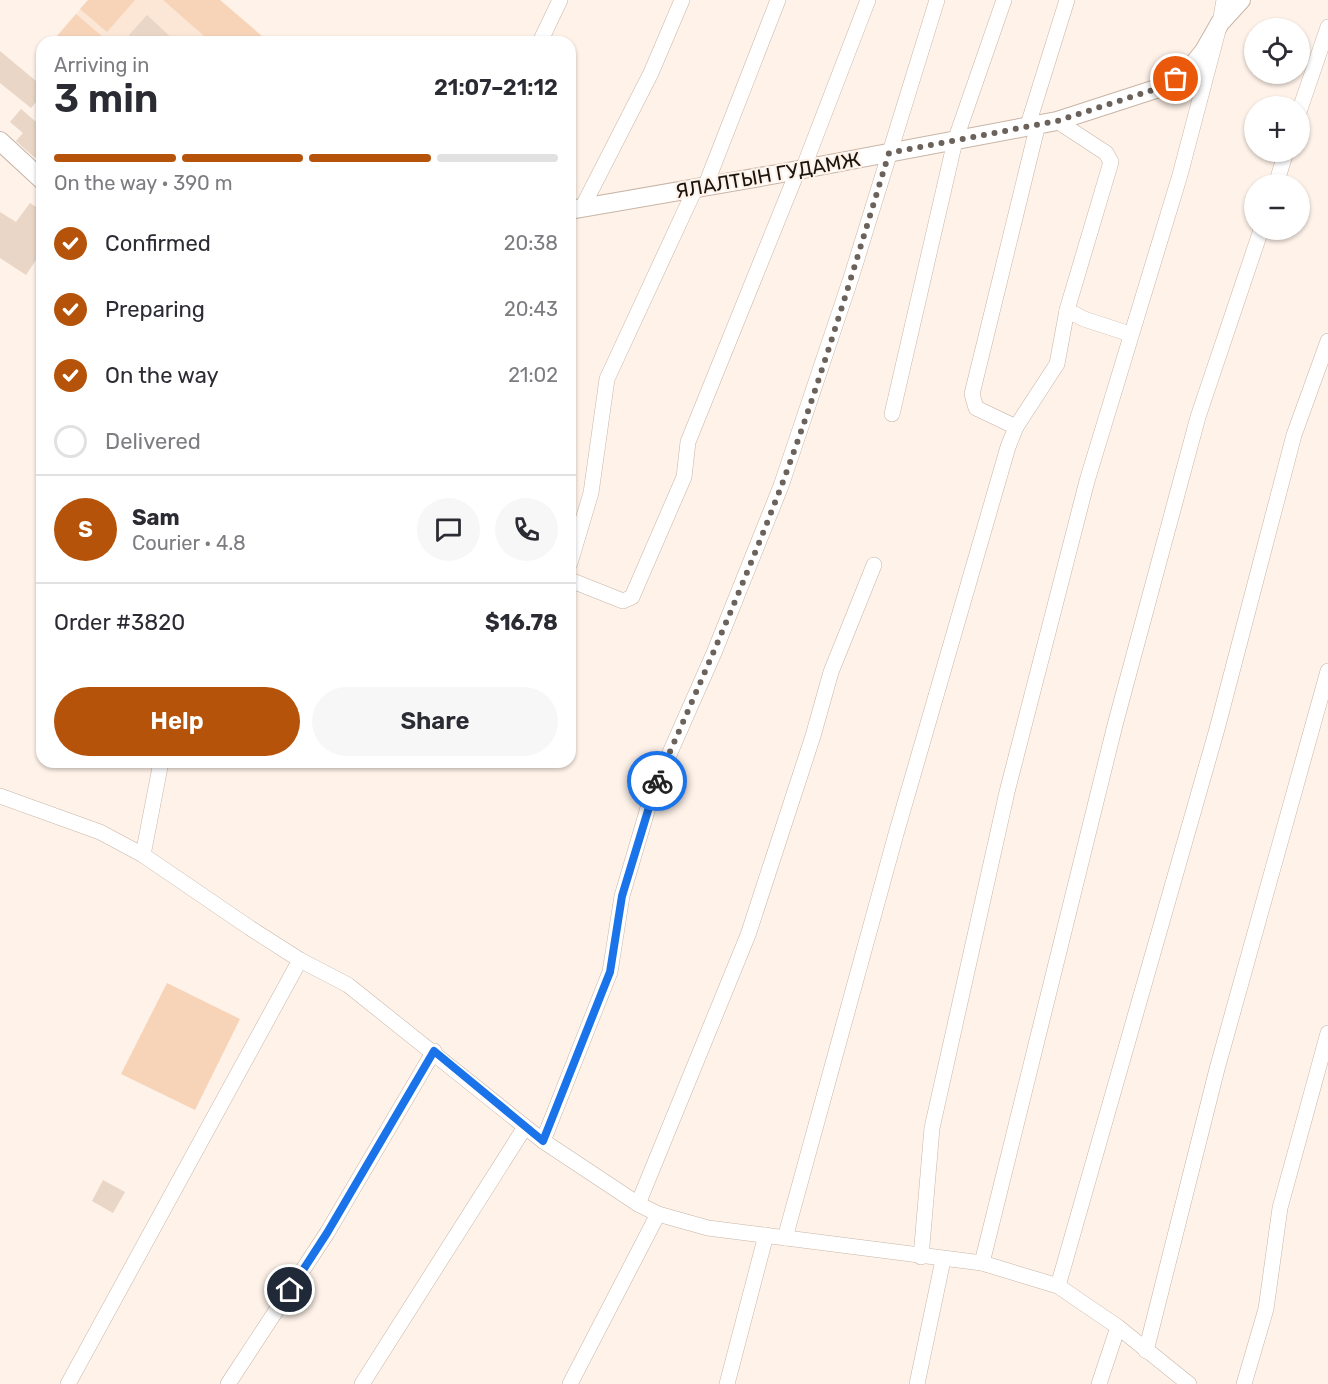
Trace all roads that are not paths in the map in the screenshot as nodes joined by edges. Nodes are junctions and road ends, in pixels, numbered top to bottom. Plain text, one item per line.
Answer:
1 (560, 0) edge
2 (682, 0) edge
3 (778, 0) edge
4 (868, 0) edge
5 (938, 0) edge
6 (1005, 0) edge
7 (1067, 0) edge
8 (1224, 0) edge
9 (1241, 0) edge
10 (1220, 23) junction
11 (1328, 27) edge
12 (543, 36) edge
13 (1304, 96) edge
14 (1057, 121) junction
15 (1033, 124) junction
16 (0, 141) edge
17 (955, 141) junction
18 (889, 153) junction
19 (801, 169) junction
20 (36, 174) edge
21 (700, 188) junction
22 (576, 209) edge
23 (1258, 240) edge
24 (1067, 310) junction
25 (1130, 334) junction
26 (1328, 341) edge
27 (892, 414) dead end
28 (1016, 427) junction
29 (576, 543) edge
30 (874, 565) dead end
31 (576, 582) edge
32 (1328, 671) edge
33 (160, 768) edge
34 (0, 796) edge
35 (143, 855) junction
36 (300, 960) junction
37 (1328, 1033) edge
38 (434, 1051) junction
39 (525, 1127) junction
40 (543, 1141) junction
41 (638, 1204) junction
42 (658, 1214) junction
43 (766, 1235) junction
44 (785, 1238) junction
45 (921, 1257) junction
46 (943, 1260) junction
47 (982, 1263) junction
48 (1058, 1286) junction
49 (1119, 1327) junction
50 (1146, 1351) junction
51 (68, 1384) edge
52 (228, 1384) edge
53 (362, 1384) edge
54 (570, 1384) edge
55 (727, 1384) edge
56 (917, 1384) edge
57 (1099, 1384) edge
58 (1190, 1384) edge
59 (1244, 1384) edge

1 - 12 street
2 - 22 street
3 - 21 street
4 - 19 street
5 - 18 street
6 - 17 street
7 - 15 street
8 - 10 street
9 - 10 street, ЯЛАЛТЫН ГУДАМЖ
10 - 14 street, ЯЛАЛТЫН ГУДАМЖ
10 - 25 street
11 - 13 street
14 - 15 street, ЯЛАЛТЫН ГУДАМЖ
14 - 24 street
15 - 17 street, ЯЛАЛТЫН ГУДАМЖ
15 - 28 street
16 - 20 street
17 - 18 street, ЯЛАЛТЫН ГУДАМЖ
17 - 27 street
18 - 19 street, ЯЛАЛТЫН ГУДАМЖ
18 - 40 street
19 - 21 street, ЯЛАЛТЫН ГУДАМЖ
19 - 31 street
21 - 22 street, ЯЛАЛТЫН ГУДАМЖ
21 - 29 street
23 - 47 street
24 - 25 street
24 - 28 street
25 - 45 street
26 - 48 street
28 - 44 street
30 - 41 street
32 - 50 street
33 - 35 street
34 - 35 street
35 - 36 street
36 - 38 street
36 - 51 street
37 - 59 street
38 - 39 street
38 - 52 street
39 - 40 street
39 - 53 street
40 - 41 street
41 - 42 street
42 - 43 street
42 - 54 street
43 - 44 street
43 - 55 street
44 - 45 street
45 - 46 street
46 - 47 street
46 - 56 street
47 - 48 street
48 - 49 street
49 - 50 street
49 - 57 street
50 - 58 street

